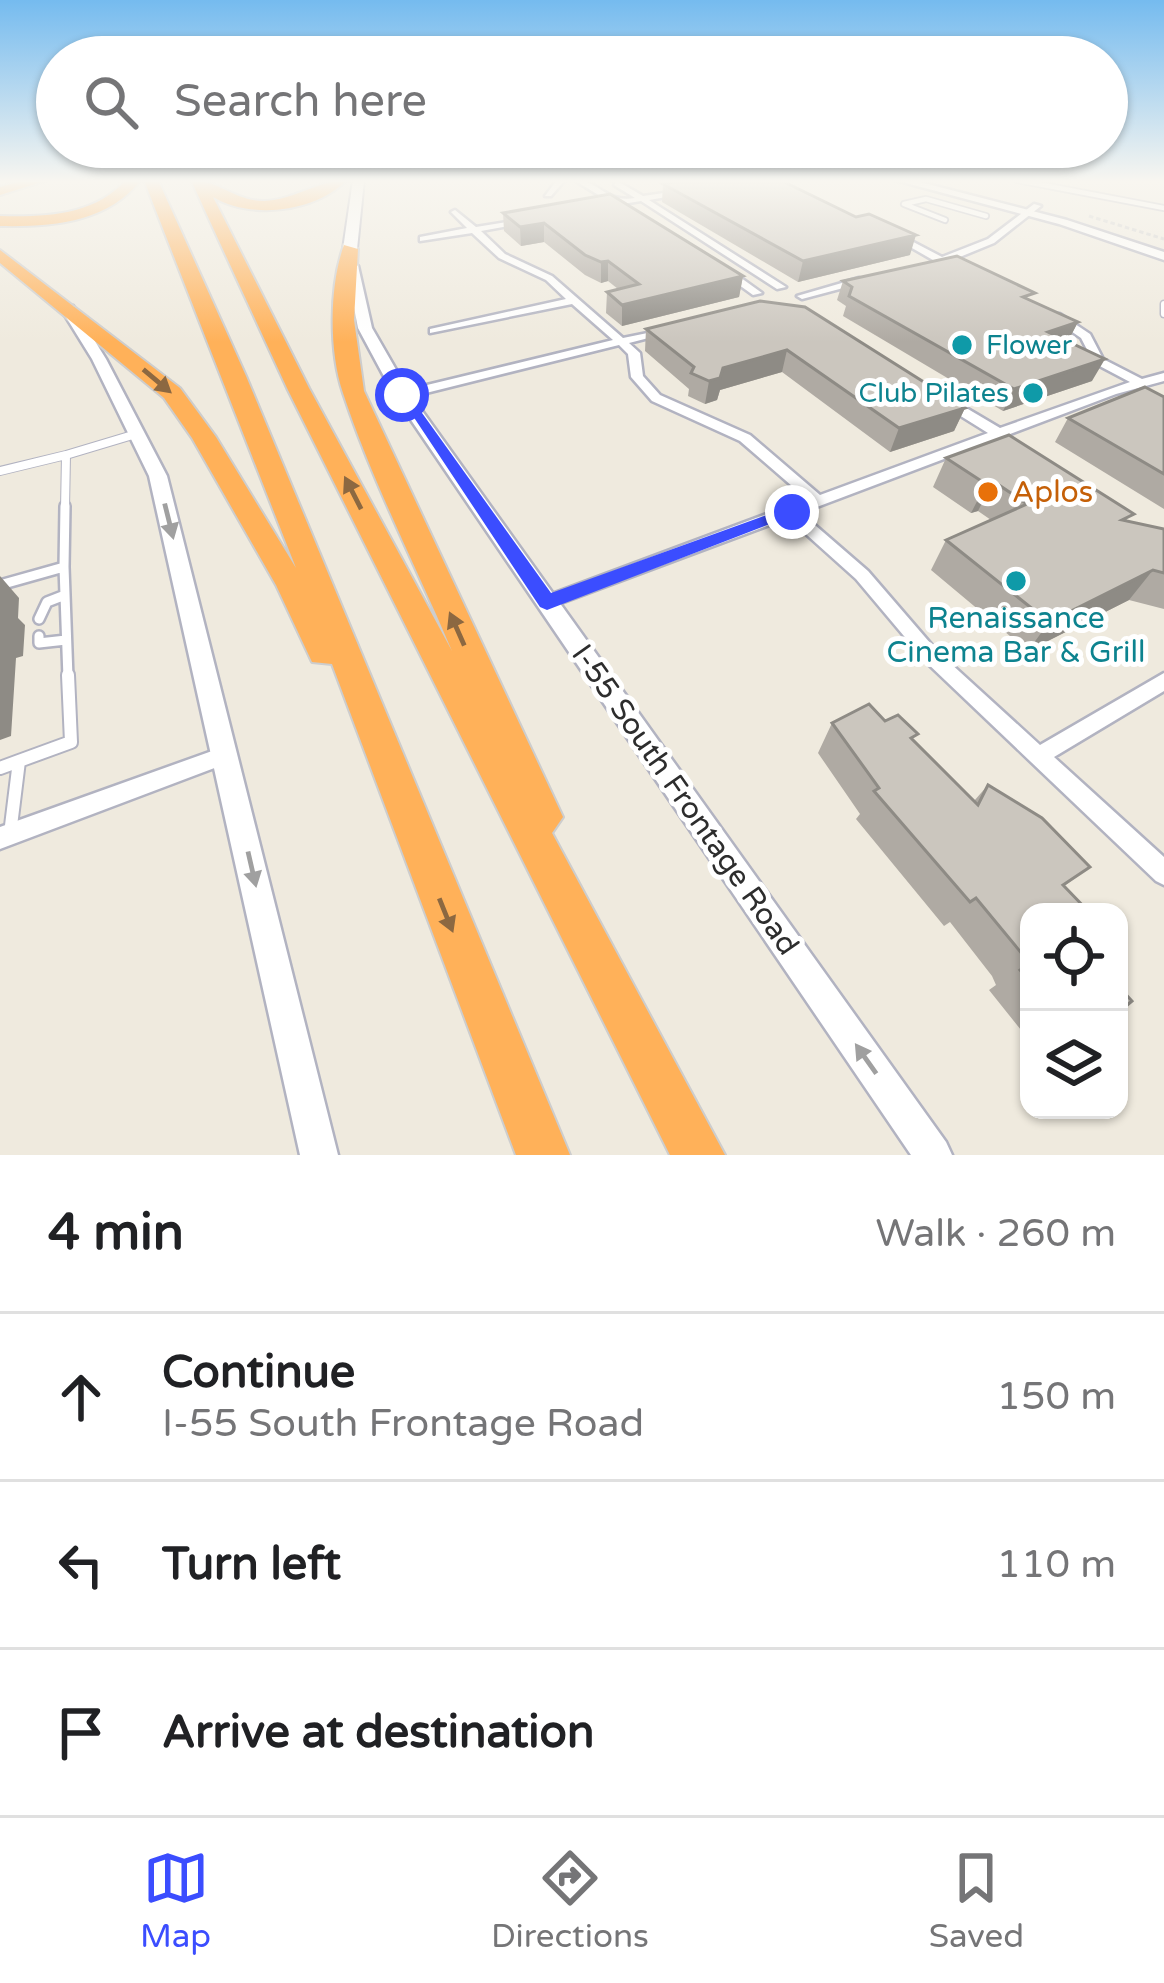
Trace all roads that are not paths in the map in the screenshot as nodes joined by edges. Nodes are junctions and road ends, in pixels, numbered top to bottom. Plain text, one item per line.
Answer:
1 (174, 234) edge
2 (224, 234) edge
3 (352, 234) edge
4 (452, 234) edge
5 (479, 234) edge
6 (697, 234) edge
7 (890, 234) edge
8 (999, 234) edge
9 (1101, 234) edge
10 (1125, 234) edge
11 (423, 239) dead end
12 (1164, 244) edge
13 (350, 250) junction
14 (0, 255) edge
15 (1164, 256) edge
16 (942, 260) junction
17 (922, 266) edge
18 (724, 270) edge
19 (968, 274) edge
20 (882, 276) edge
21 (781, 287) junction
22 (758, 293) junction
23 (802, 296) junction
24 (574, 300) junction
25 (64, 303) junction
26 (1164, 304) edge
27 (813, 309) edge
28 (747, 310) edge
29 (1048, 312) edge
30 (1164, 314) edge
31 (684, 326) edge
32 (434, 332) dead end
33 (621, 342) junction
34 (1164, 377) edge
35 (1141, 383) junction
36 (1112, 391) junction
37 (402, 395) junction
38 (940, 398) edge
39 (1128, 399) edge
40 (136, 434) junction
41 (998, 434) junction
42 (66, 455) junction
43 (0, 471) edge
44 (817, 500) junction
45 (792, 512) junction
46 (64, 567) junction
47 (0, 585) edge
48 (65, 596) junction
49 (547, 602) junction
50 (39, 619) dead end
51 (39, 636) dead end
52 (66, 640) junction
53 (1164, 681) edge
54 (226, 755) junction
55 (1039, 756) junction
56 (19, 761) junction
57 (0, 768) edge
58 (5, 836) edge
59 (423, 859) junction
60 (1164, 873) edge
61 (308, 1111) junction
62 (302, 1155) edge
63 (319, 1155) edge
64 (543, 1155) edge
65 (699, 1155) edge
66 (933, 1155) edge

1 - 59 highway
65 -> 2 highway
3 - 13 main road, I-55 South Frontage Road
4 - 11 street
5 - 24 street
6 - 21 street
7 - 16 street
8 - 16 street
9 - 15 street
10 - 12 street
13 - 37 street, I-55 South Frontage Road
65 -> 13 highway
14 - 25 highway
16 - 17 street
16 - 19 street
18 - 22 street
20 - 23 street
21 - 22 street
21 - 23 street
22 - 28 street
23 - 27 street
24 - 32 street
24 - 33 street
25 - 40 street
25 -> 59 highway
26 - 30 lane
29 - 35 street
31 - 33 street
33 - 37 street
33 - 44 street
34 - 35 street
35 - 36 street
36 - 39 street
36 - 41 street
37 - 49 street, I-55 South Frontage Road
38 - 41 street
40 - 42 lane
40 -> 54 street
41 - 44 street
42 - 43 lane
42 - 46 lane
44 - 45 street
45 - 49 street
45 - 55 street
46 - 47 lane
46 - 48 lane
48 - 50 lane
48 - 52 lane
66 -> 49 street, I-55 South Frontage Road
51 - 52 lane
52 - 56 lane
53 - 55 street
54 - 58 street
54 -> 61 street
55 - 60 street
56 - 57 lane
56 - 58 lane
59 -> 64 highway
61 - 62 street
61 - 63 street

